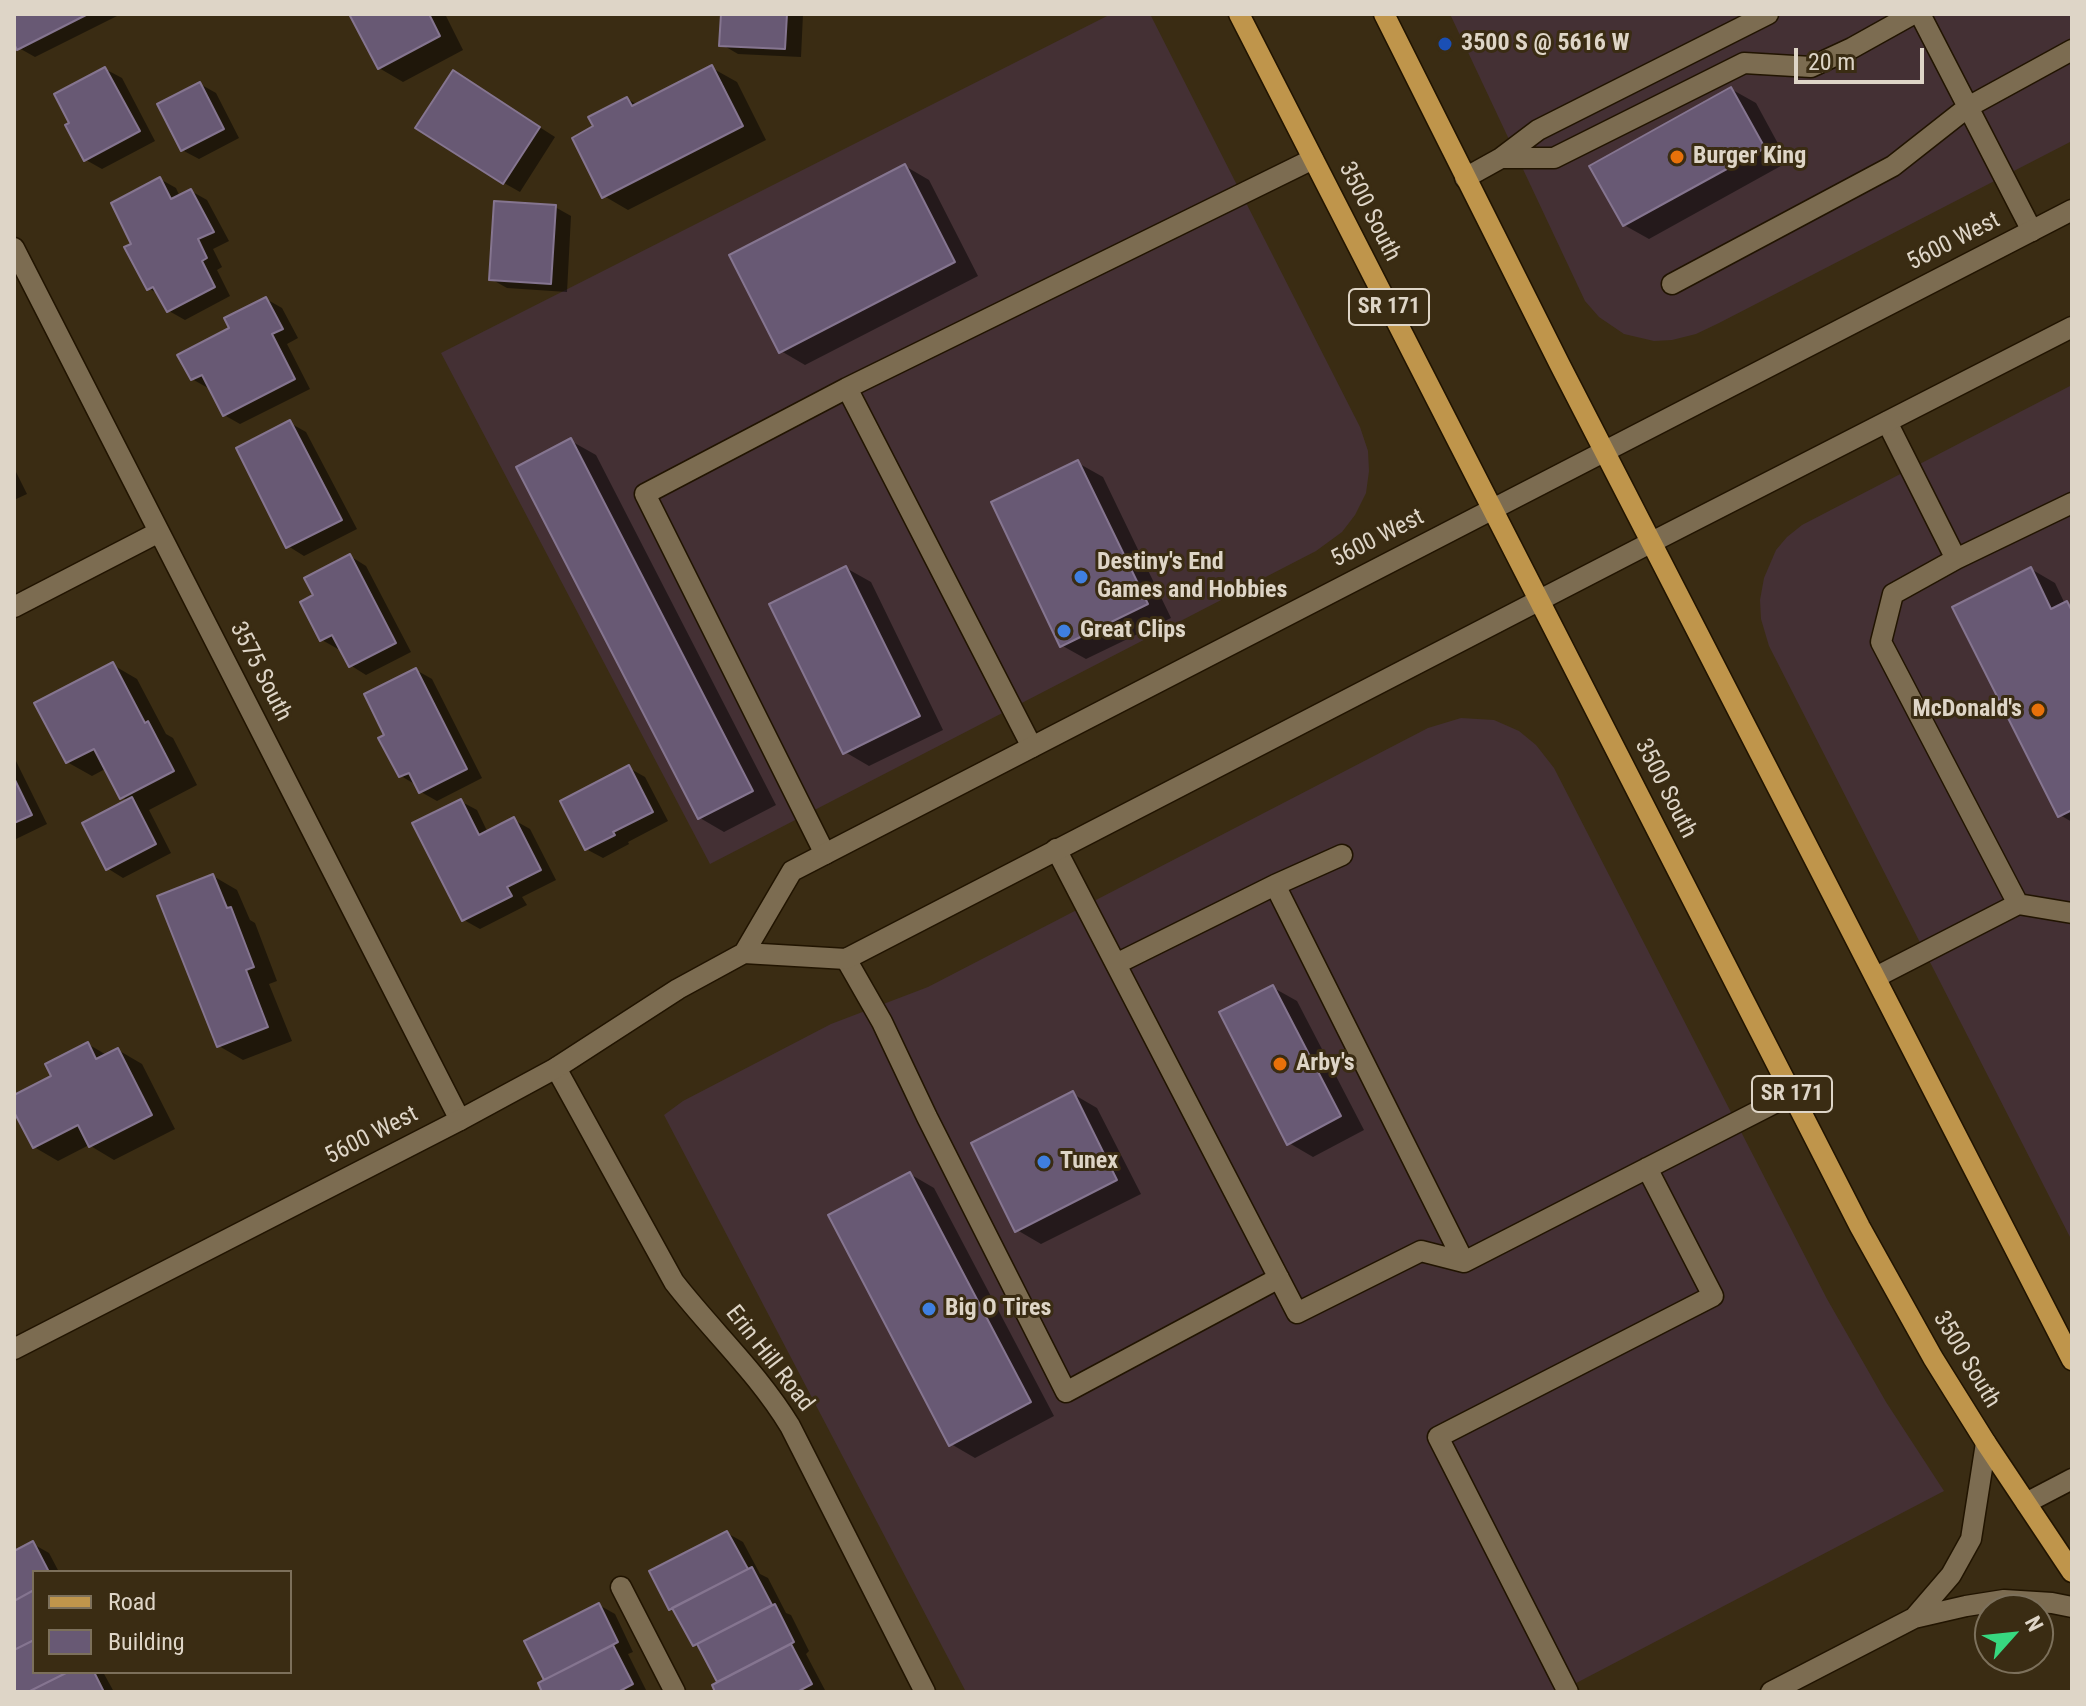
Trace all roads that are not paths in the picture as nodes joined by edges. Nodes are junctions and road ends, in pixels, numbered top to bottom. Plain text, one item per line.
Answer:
1 (1239, 14) edge
2 (1384, 14) edge
3 (1768, 14) edge
4 (1913, 14) edge
5 (1920, 14) edge
6 (2072, 50) edge
7 (1968, 107) junction
8 (1501, 158) junction
9 (1313, 159) junction
10 (1465, 178) junction
11 (2072, 210) edge
12 (2032, 231) junction
13 (14, 248) edge
14 (1672, 284) dead end
15 (2072, 327) edge
16 (847, 388) junction
17 (1887, 422) junction
18 (1605, 452) junction
19 (2072, 503) edge
20 (1492, 510) junction
21 (159, 532) junction
22 (1652, 542) junction
23 (1956, 559) junction
24 (1539, 601) junction
25 (14, 607) edge
26 (1032, 747) junction
27 (1056, 849) junction
28 (825, 854) junction
29 (1342, 855) dead end
30 (1275, 885) junction
31 (2018, 904) junction
32 (2072, 913) edge
33 (744, 953) junction
34 (846, 959) junction
35 (1116, 964) junction
36 (1876, 977) junction
37 (556, 1068) junction
38 (1792, 1094) junction
39 (460, 1120) junction
40 (1647, 1168) junction
41 (1464, 1262) junction
42 (1279, 1278) junction
43 (14, 1349) edge
44 (2072, 1360) edge
45 (1986, 1443) junction
46 (2072, 1479) edge
47 (2026, 1503) junction
48 (2072, 1572) edge
49 (621, 1587) dead end
50 (2072, 1607) edge
51 (1914, 1618) junction
52 (675, 1692) edge
53 (925, 1692) edge
54 (1568, 1692) edge
55 (1772, 1692) edge

1 - 9 main road, 3500 South / SR 171
2 - 10 main road
3 - 8 main road
4 - 8 main road
5 - 7 main road
6 - 7 main road
7 - 12 main road
7 - 14 main road
8 - 10 main road
9 - 16 main road
9 - 20 main road, 3500 South / SR 171
10 - 18 main road
11 - 12 main road, 5600 West
12 - 18 main road, 5600 West
13 - 21 main road, 3575 South
15 - 17 main road
16 - 26 main road
16 - 28 main road
17 - 22 main road
17 - 23 main road
18 - 20 main road, 5600 West
18 - 22 main road
19 - 23 main road
20 - 24 main road, 3500 South / SR 171
20 - 26 main road, 5600 West
21 - 25 main road
21 - 39 main road, 3575 South
22 - 24 main road
22 - 36 main road
23 - 31 main road
24 - 27 main road
24 - 38 main road, 3500 South / SR 171
26 - 28 main road, 5600 West
27 - 34 main road
27 - 35 main road
28 - 33 main road, 5600 West
29 - 30 main road
30 - 35 main road
30 - 41 main road
31 - 32 main road
31 - 36 main road
33 - 34 main road
33 - 37 main road, 5600 West
34 - 42 main road
35 - 42 main road
36 - 44 main road
37 - 39 main road, 5600 West
37 - 53 main road, Erin Hill Road
38 - 40 main road
38 - 45 main road, 3500 South / SR 171
39 - 43 main road, 5600 West
40 - 41 main road
40 - 54 main road
41 - 42 main road
45 - 47 main road, 3500 South / SR 171
45 - 51 main road
46 - 47 main road
47 - 48 main road, 3500 South / SR 171
49 - 52 main road
50 - 51 main road
51 - 55 main road

